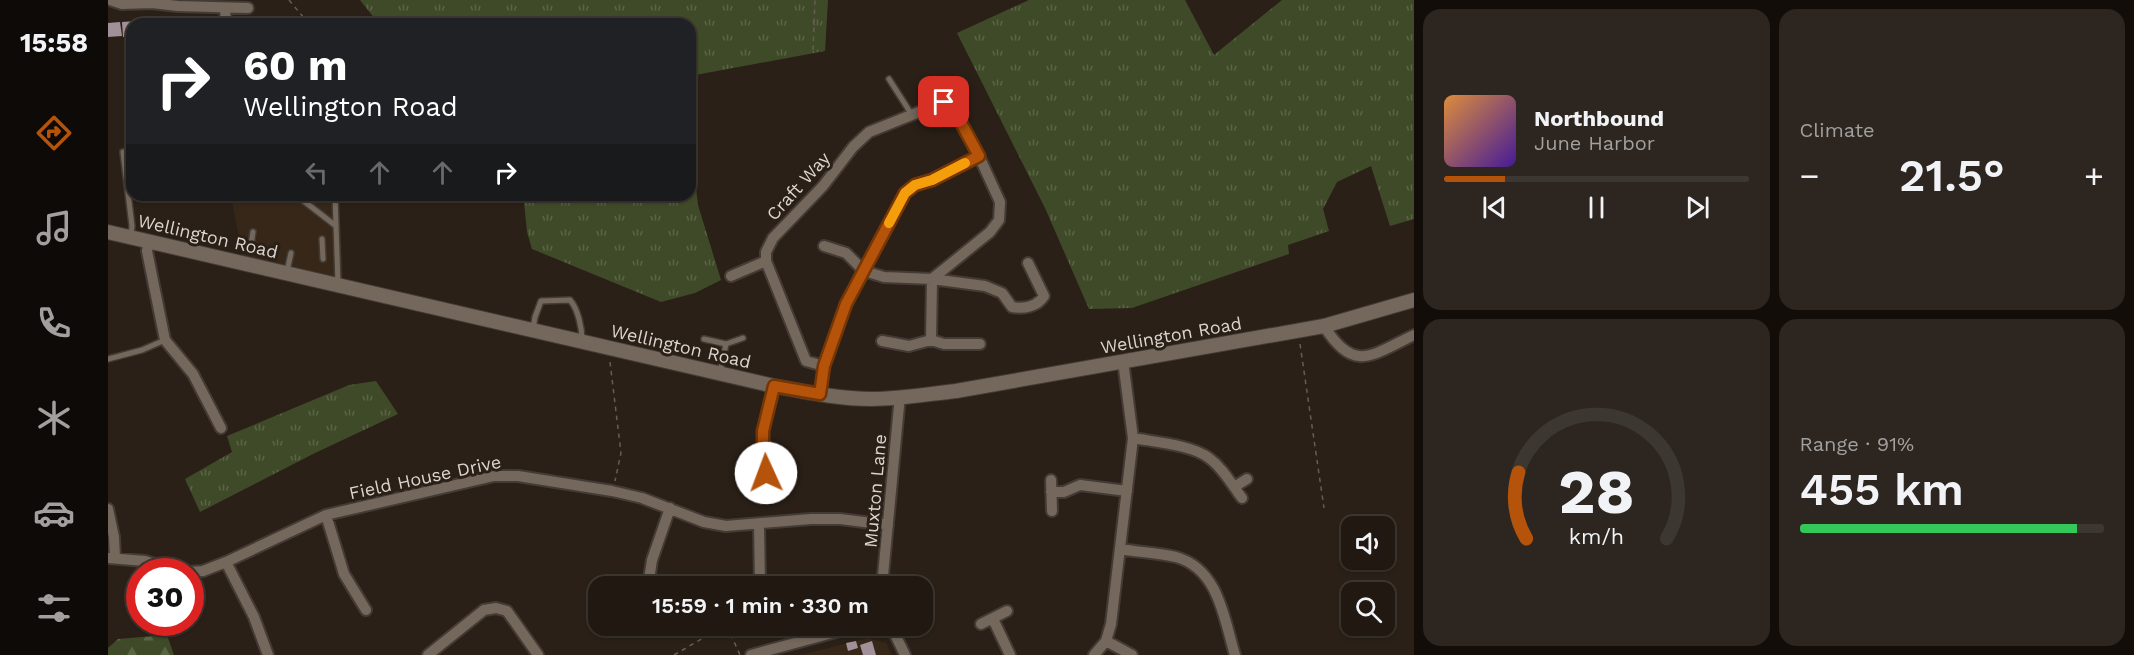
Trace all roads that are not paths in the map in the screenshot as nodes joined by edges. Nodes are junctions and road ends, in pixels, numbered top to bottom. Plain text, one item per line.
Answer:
1 (110, 0) edge
2 (248, 8) dead end
3 (225, 9) junction
4 (226, 18) edge
5 (890, 79) dead end
6 (912, 115) junction
7 (123, 152) dead end
8 (979, 156) junction
9 (126, 177) edge
10 (129, 201) edge
11 (304, 201) edge
12 (335, 201) edge
13 (336, 226) junction
14 (108, 232) edge
15 (253, 232) dead end
16 (131, 237) junction
17 (322, 239) dead end
18 (149, 241) junction
19 (251, 245) dead end
20 (824, 246) dead end
21 (291, 253) dead end
22 (323, 259) dead end
23 (766, 261) junction
24 (1028, 263) dead end
25 (864, 271) junction
26 (287, 273) junction
27 (731, 276) dead end
28 (932, 279) junction
29 (339, 285) junction
30 (1414, 300) edge
31 (1324, 326) junction
32 (533, 331) junction
33 (1414, 335) edge
34 (742, 338) dead end
35 (704, 339) dead end
36 (165, 340) junction
37 (931, 340) junction
38 (882, 341) dead end
39 (582, 342) junction
40 (726, 344) junction
41 (980, 344) dead end
42 (108, 359) edge
43 (1123, 361) junction
44 (824, 366) junction
45 (719, 374) junction
46 (774, 386) junction
47 (820, 394) junction
48 (898, 398) junction
49 (221, 428) dead end
50 (1133, 438) junction
51 (772, 463) junction
52 (785, 464) dead end
53 (766, 473) dead end
54 (1247, 479) dead end
55 (1234, 487) junction
56 (1127, 491) junction
57 (1242, 498) dead end
58 (108, 508) edge
59 (670, 508) junction
60 (1052, 511) dead end
61 (326, 515) junction
62 (759, 524) junction
63 (888, 525) junction
64 (1120, 549) junction
65 (111, 558) edge
66 (126, 559) edge
67 (226, 562) junction
68 (204, 571) edge
69 (650, 576) edge
70 (760, 576) edge
71 (883, 576) edge
72 (366, 610) dead end
73 (1007, 611) dead end
74 (993, 619) junction
75 (981, 624) dead end
76 (821, 636) edge
77 (896, 636) edge
78 (1106, 641) junction
79 (268, 655) edge
80 (428, 655) edge
81 (538, 655) edge
82 (751, 655) edge
83 (905, 655) edge
84 (1010, 655) edge
85 (1094, 655) edge
86 (1132, 655) edge
87 (1235, 655) edge

1 - 3 street
2 - 3 street
3 - 4 street
5 - 6 lane
6 - 8 street, Craft Way
6 - 23 street, Craft Way
7 - 9 lane
8 - 25 street
8 - 28 street, Craft Way
10 - 16 lane
11 - 13 lane
12 - 13 lane
13 - 29 lane
14 - 16 street, Wellington Road
15 - 19 lane
16 - 18 street, Wellington Road
17 - 22 lane
18 - 26 street, Wellington Road
18 - 36 street
20 - 25 street
21 - 26 lane
23 - 27 street
23 - 44 street
24 - 28 street
25 - 28 street
25 - 44 street
26 - 29 street, Wellington Road
28 - 37 street
29 - 32 street, Wellington Road
30 - 31 street, Wellington Road
31 - 33 street
31 - 43 street, Wellington Road
32 - 39 street, Wellington Road
32 - 39 lane
34 - 40 lane
35 - 40 lane
36 - 42 lane
36 - 49 street
37 - 38 street
37 - 41 street
39 - 45 street, Wellington Road
40 - 45 lane
43 - 48 street, Wellington Road
43 - 50 street
44 - 47 street
45 - 46 street, Wellington Road
46 - 47 street, Wellington Road
46 - 51 street
47 - 48 street, Wellington Road
48 - 63 street, Muxton Lane
50 - 55 street
50 - 56 street
51 - 52 street
51 - 53 street
54 - 55 street
55 - 57 street
56 - 60 street
56 - 64 street
58 - 65 street
59 - 61 street, Field House Drive
59 - 62 street, Field House Drive
59 - 69 street
61 - 67 street, Field House Drive
61 - 72 street
62 - 63 street, Field House Drive
62 - 70 street
63 - 71 street, Muxton Lane
64 - 78 street
64 - 87 street
65 - 66 street
67 - 68 street, Field House Drive
67 - 79 street
73 - 74 street
74 - 75 street
74 - 84 street
76 - 82 street
77 - 83 street
78 - 85 street
78 - 86 street
80 - 81 street

